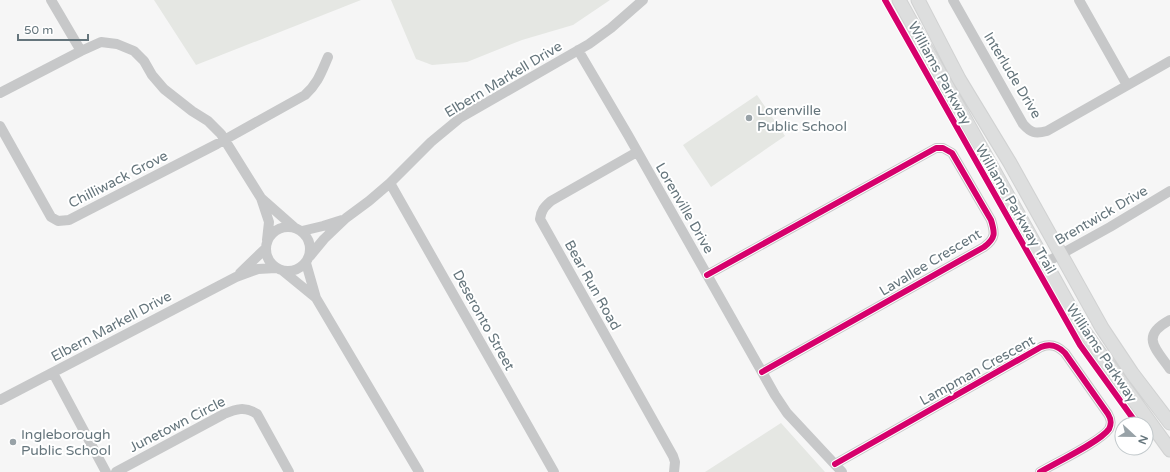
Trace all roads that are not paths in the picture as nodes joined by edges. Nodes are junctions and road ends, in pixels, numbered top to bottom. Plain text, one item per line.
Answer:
1 (51, 0) edge
2 (643, 0) edge
3 (899, 0) edge
4 (918, 0) edge
5 (953, 0) edge
6 (1079, 0) edge
7 (578, 50) junction
8 (81, 51) junction
9 (328, 57) dead end
10 (1170, 61) edge
11 (1127, 85) junction
12 (0, 93) edge
13 (0, 126) edge
14 (225, 140) junction
15 (637, 152) junction
16 (390, 183) junction
17 (1170, 191) edge
18 (261, 198) junction
19 (346, 218) junction
20 (298, 229) junction
21 (266, 244) junction
22 (1061, 254) junction
23 (308, 260) junction
24 (1045, 262) junction
25 (279, 270) junction
26 (707, 275) junction
27 (236, 277) junction
28 (316, 298) junction
29 (1170, 320) edge
30 (1170, 369) edge
31 (762, 372) junction
32 (53, 373) junction
33 (0, 400) edge
34 (1170, 423) edge
35 (1170, 450) edge
36 (839, 468) edge
37 (106, 472) edge
38 (116, 472) edge
39 (289, 472) edge
40 (419, 472) edge
41 (554, 472) edge
42 (674, 472) edge
43 (1040, 472) edge

1 - 8 street
2 - 7 street, Elbern Markell Drive
3 - 24 main road, Williams Parkway
4 - 22 main road, Williams Parkway
5 - 11 street, Interlude Drive
6 - 11 street
7 - 15 street, Lorenville Drive
7 - 16 street, Elbern Markell Drive
8 - 12 street
8 - 14 street
9 - 14 street, Chilliwack Grove
10 - 11 street, Interlude Drive
13 - 14 street, Chilliwack Grove
14 - 18 street
15 - 26 street, Lorenville Drive
15 - 42 street, Bear Run Road
16 - 19 street, Elbern Markell Drive
16 - 41 street, Deseronto Street
17 - 22 street, Brentwick Drive
18 - 20 street
18 - 21 street
19 - 20 street, Elbern Markell Drive
19 - 23 street, Elbern Markell Drive
20 - 21 street
20 - 23 street
21 - 25 street
21 - 27 street, Elbern Markell Drive
22 - 24 street, Brentwick Drive
22 - 34 main road, Williams Parkway
23 - 25 street
23 - 28 street
24 - 35 main road, Williams Parkway
25 - 27 street, Elbern Markell Drive
25 - 28 street
26 - 31 street, Lorenville Drive
26 - 31 street, Lavallee Crescent
27 - 32 street, Elbern Markell Drive
28 - 40 street
29 - 30 street
31 - 36 street, Lorenville Drive
32 - 33 street, Elbern Markell Drive
32 - 37 street
36 - 43 street, Lampman Crescent
38 - 39 street, Junetown Circle

